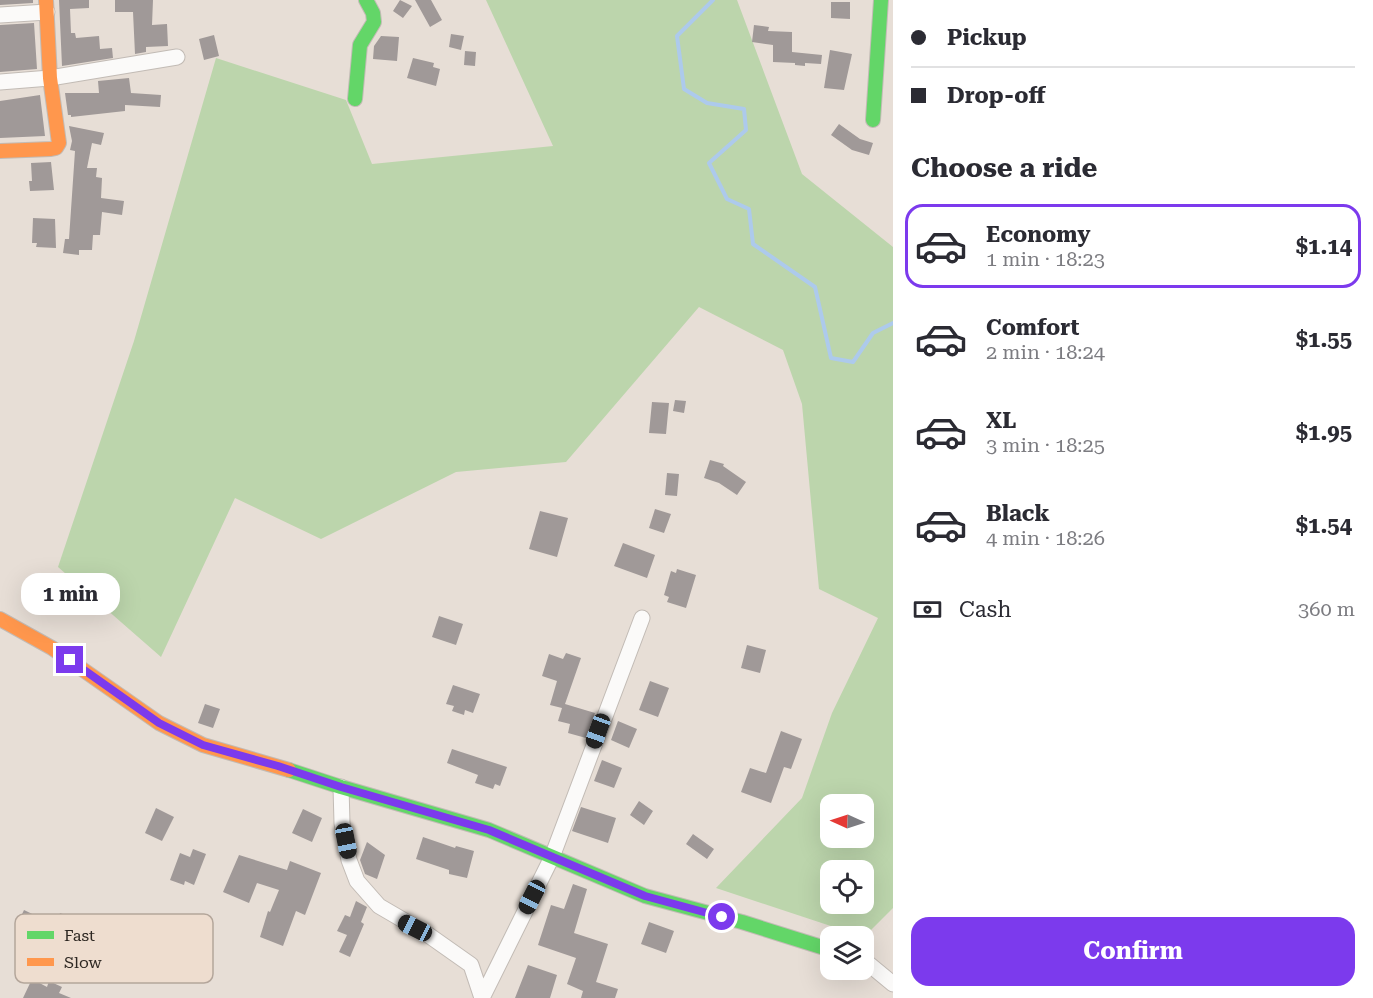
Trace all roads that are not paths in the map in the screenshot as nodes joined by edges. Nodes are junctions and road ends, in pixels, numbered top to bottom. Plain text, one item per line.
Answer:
1 (366, 0) edge
2 (881, 0) edge
3 (46, 6) edge
4 (0, 15) edge
5 (886, 19) edge
6 (177, 57) dead end
7 (50, 78) junction
8 (0, 82) edge
9 (355, 99) dead end
10 (873, 120) dead end
11 (0, 151) edge
12 (642, 618) dead end
13 (0, 619) edge
14 (341, 787) junction
15 (552, 857) junction
16 (820, 947) edge
17 (874, 968) edge
18 (893, 984) edge
19 (482, 998) edge

1 - 9 street
2 - 5 street
3 - 4 street
3 - 7 street
5 - 10 street
6 - 7 street
7 - 8 street
7 - 11 street
12 - 15 street
13 - 14 street
14 - 15 street
14 - 19 street
15 - 16 street
15 - 19 street
17 - 18 street

